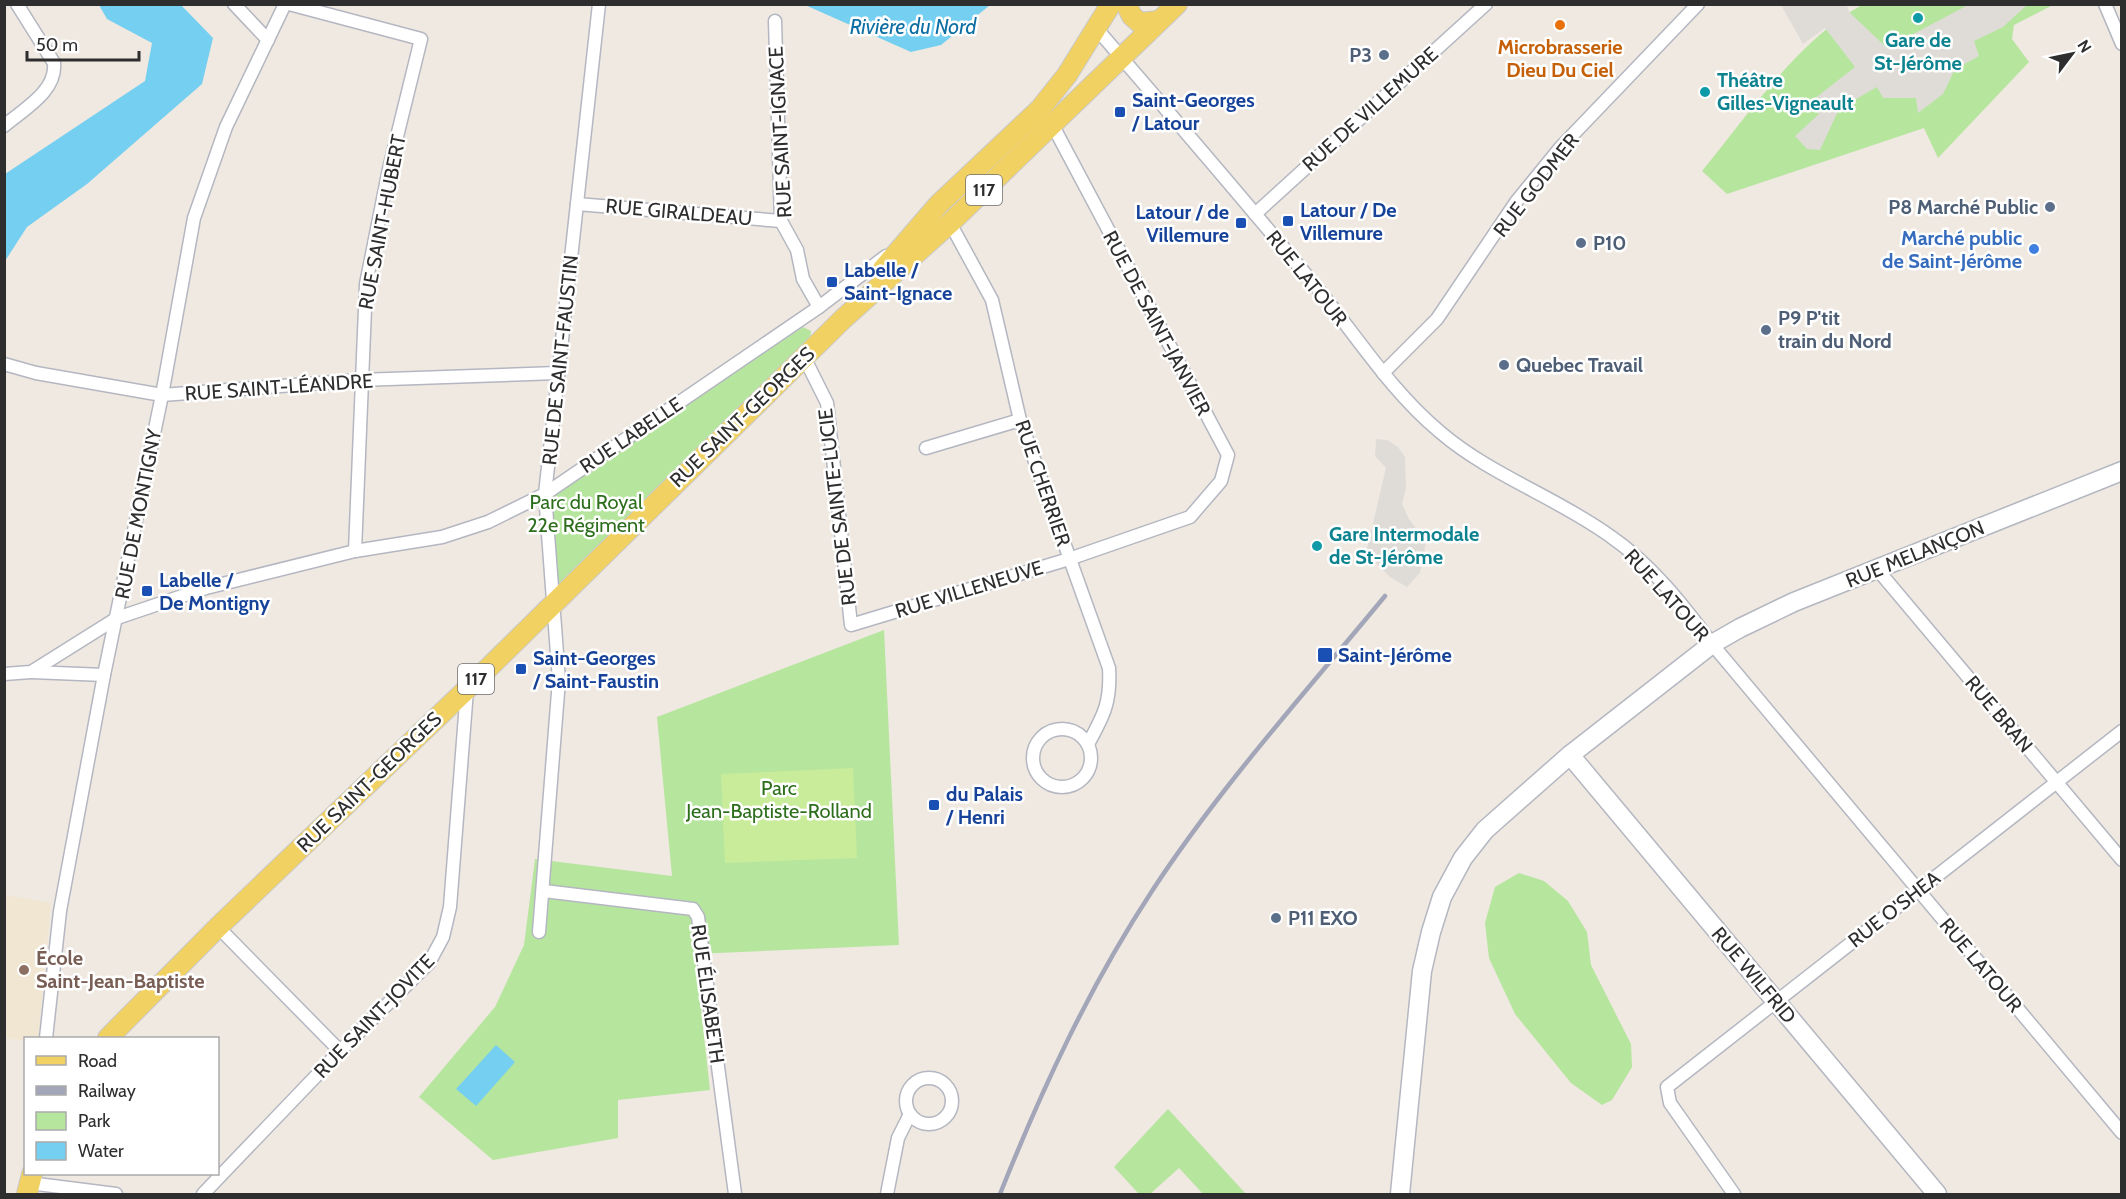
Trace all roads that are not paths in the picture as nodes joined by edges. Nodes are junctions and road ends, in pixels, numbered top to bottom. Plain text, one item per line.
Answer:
1 (17, 4) edge
2 (234, 4) edge
3 (287, 4) edge
4 (599, 4) edge
5 (1111, 4) edge
6 (1126, 4) edge
7 (1177, 4) edge
8 (1486, 4) edge
9 (1698, 4) edge
10 (2105, 4) edge
11 (775, 21) dead end
12 (1160, 21) junction
13 (1096, 28) junction
14 (268, 40) junction
15 (2121, 44) edge
16 (1121, 57) junction
17 (1052, 124) junction
18 (4, 126) edge
19 (577, 204) junction
20 (1255, 214) junction
21 (781, 221) junction
22 (950, 223) junction
23 (906, 242) junction
24 (819, 307) junction
25 (843, 319) junction
26 (804, 357) junction
27 (4, 364) edge
28 (557, 373) junction
29 (1383, 373) junction
30 (360, 380) junction
31 (162, 395) junction
32 (1020, 420) junction
33 (926, 448) dead end
34 (2121, 471) edge
35 (545, 494) junction
36 (1190, 517) joint
37 (354, 551) junction
38 (1069, 559) junction
39 (1877, 569) junction
40 (553, 602) junction
41 (117, 618) junction
42 (851, 626) joint
43 (1712, 644) junction
44 (31, 672) junction
45 (4, 674) edge
46 (104, 675) junction
47 (467, 689) junction
48 (2121, 731) edge
49 (1088, 744) junction
50 (1570, 755) junction
51 (2056, 782) junction
52 (2121, 860) edge
53 (1918, 890) junction
54 (544, 891) junction
55 (218, 927) junction
56 (539, 932) dead end
57 (1776, 1001) junction
58 (45, 1037) edge
59 (109, 1037) edge
60 (340, 1051) junction
61 (910, 1114) dead end
62 (2121, 1133) edge
63 (29, 1184) edge
64 (116, 1194) edge
65 (203, 1194) edge
66 (735, 1194) edge
67 (887, 1194) edge
68 (1400, 1194) edge
69 (1734, 1194) edge
70 (1937, 1194) edge

1 - 18 street
2 - 14 street
3 - 14 street, RUE DE MONTIGNY
3 - 30 street, RUE SAINT-HUBERT
4 - 19 street, RUE DE SAINT-FAUSTIN
5 - 13 main road, RUE LABELLE / 117
6 - 12 main road
7 - 12 main road, RUE SAINT-GEORGES / 117
8 - 20 street, RUE DE VILLEMURE
9 - 29 street, RUE GODMER
10 - 15 street
11 - 21 street, RUE SAINT-IGNACE
12 - 16 main road, RUE SAINT-GEORGES / 117
13 - 16 street, RUE LATOUR
13 - 23 main road, RUE LABELLE / 117
14 - 31 street, RUE DE MONTIGNY
16 - 17 main road, RUE SAINT-GEORGES / 117
16 - 20 street, RUE LATOUR
17 - 22 main road, RUE SAINT-GEORGES / 117
17 - 36 street, RUE DE SAINT-JANVIER
19 - 21 street, RUE GIRALDEAU
19 - 28 street, RUE DE SAINT-FAUSTIN
20 - 29 street, RUE LATOUR
21 - 24 street, RUE SAINT-IGNACE
22 - 25 main road, RUE SAINT-GEORGES / 117
22 - 32 street, RUE CHERRIER
23 - 24 street, RUE LABELLE
23 - 25 main road, RUE LABELLE / 117
24 - 35 street, RUE LABELLE
25 - 26 main road, RUE SAINT-GEORGES / 117
26 - 40 main road, RUE SAINT-GEORGES / 117
26 - 42 street, RUE DE SAINTE-LUCIE
27 - 31 street, RUE SAINT-LÉANDRE
28 - 30 street, RUE SAINT-LÉANDRE
28 - 35 street, RUE DE SAINT-FAUSTIN
29 - 43 street, RUE LATOUR
30 - 31 street, RUE SAINT-LÉANDRE
30 - 37 street, RUE SAINT-HUBERT
31 - 41 street, RUE DE MONTIGNY
32 - 33 street
32 - 38 street, RUE CHERRIER
34 - 39 street, RUE MELANÇON
35 - 37 street, RUE LABELLE
35 - 40 street, RUE DE SAINT-FAUSTIN
36 - 38 street, RUE VILLENEUVE
37 - 41 street, RUE LABELLE
38 - 42 street, RUE VILLENEUVE
38 - 49 street, RUE CHERRIER
39 - 43 street, RUE MELANÇON
39 - 51 street, RUE BRAN
40 - 47 main road, RUE SAINT-GEORGES / 117
40 - 54 street, RUE DE SAINT-FAUSTIN
41 - 44 street, RUE LABELLE
41 - 46 street, RUE DE MONTIGNY
43 - 50 street, RUE MELANÇON
43 - 53 street, RUE LATOUR
44 - 45 street
44 - 46 street
46 - 58 street, RUE DE MONTIGNY
47 - 55 main road, RUE SAINT-GEORGES / 117
47 - 60 street, RUE SAINT-JOVITE
48 - 51 street, RUE O'SHEA
49 - 49 street, RUE CHERRIER
50 - 57 street, RUE WILFRID
50 - 68 street, RUE MELANÇON
51 - 52 street, RUE BRAN
51 - 53 street, RUE O'SHEA
53 - 57 street, RUE O'SHEA
53 - 62 street, RUE LATOUR
54 - 56 street, RUE DE SAINT-FAUSTIN
54 - 66 street, RUE ÉLISABETH
55 - 59 main road, RUE SAINT-GEORGES / 117
55 - 60 street
57 - 69 street, RUE O'SHEA
57 - 70 street, RUE WILFRID
60 - 65 street, RUE SAINT-JOVITE
61 - 67 street
63 - 64 street

